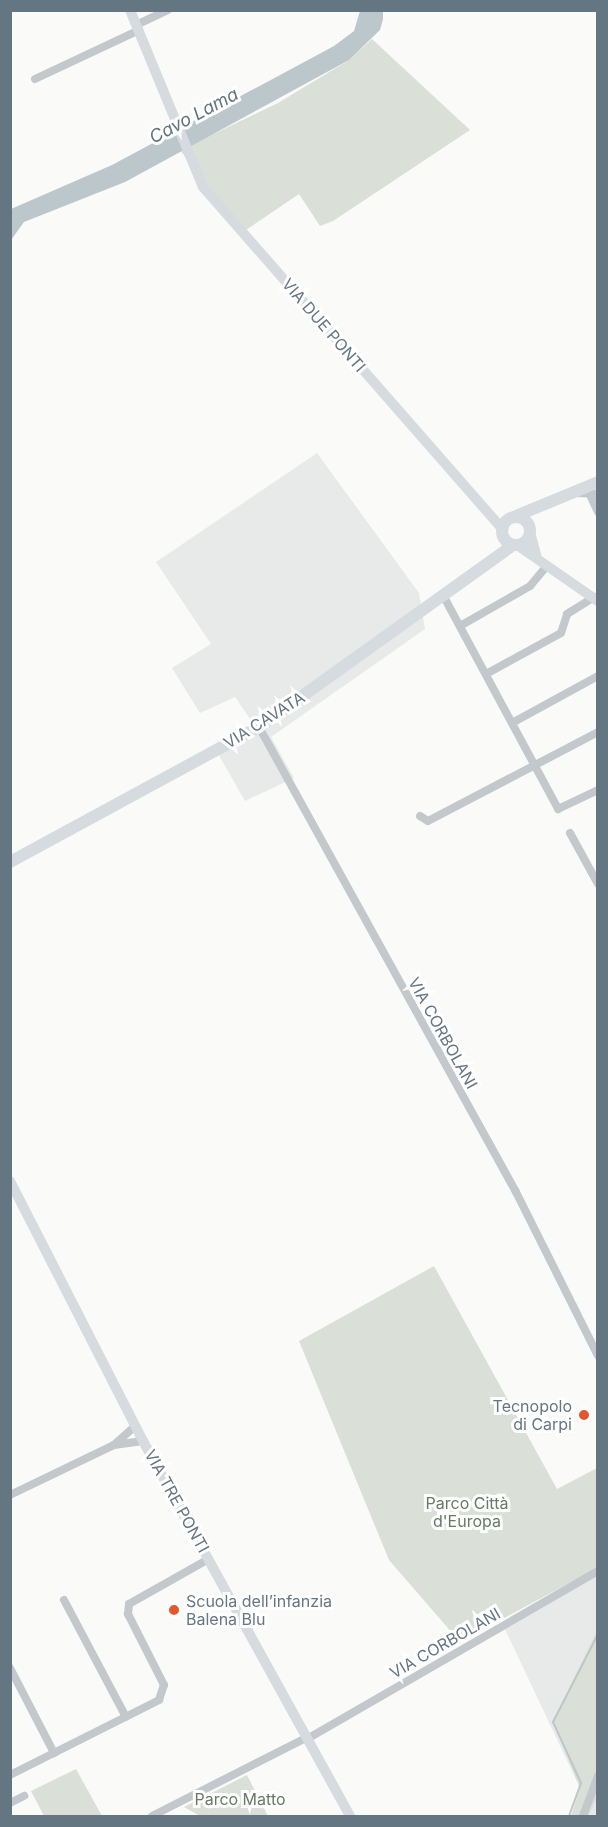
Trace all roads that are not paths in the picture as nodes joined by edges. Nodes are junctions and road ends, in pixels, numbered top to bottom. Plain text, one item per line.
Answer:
1 (130, 10) edge
2 (168, 10) edge
3 (138, 27) junction
4 (35, 80) dead end
5 (597, 482) edge
6 (574, 492) junction
7 (594, 496) edge
8 (548, 504) junction
9 (597, 512) edge
10 (530, 529) junction
11 (510, 533) junction
12 (543, 564) junction
13 (444, 597) junction
14 (596, 599) edge
15 (460, 626) junction
16 (486, 674) junction
17 (597, 676) edge
18 (512, 723) junction
19 (259, 727) junction
20 (597, 732) edge
21 (534, 765) junction
22 (597, 790) edge
23 (420, 816) dead end
24 (570, 833) dead end
25 (10, 862) edge
26 (594, 870) edge
27 (597, 884) edge
28 (10, 1181) edge
29 (597, 1356) edge
30 (135, 1426) junction
31 (143, 1441) junction
32 (114, 1445) junction
33 (10, 1495) edge
34 (209, 1559) junction
35 (597, 1571) edge
36 (64, 1599) dead end
37 (10, 1668) edge
38 (126, 1717) junction
39 (306, 1739) junction
40 (54, 1753) junction
41 (10, 1775) edge
42 (597, 1776) edge
43 (24, 1796) dead end
44 (10, 1803) edge
45 (152, 1816) edge
46 (350, 1816) edge
47 (583, 1816) edge

1 - 3 street, VIA DUE PONTI
2 - 3 street
3 - 4 street
3 - 11 street, VIA DUE PONTI
5 - 6 main road
6 - 7 street
6 - 8 main road
7 - 9 street
8 - 10 main road
8 - 11 main road
10 - 11 main road
10 - 11 main road
10 - 12 street
11 - 12 street, VIA DUE PONTI
11 - 13 main road, VIA CAVATA
12 - 14 street, VIA DUE PONTI
12 - 15 street
13 - 15 street
13 - 19 main road, VIA CAVATA
14 - 16 street
15 - 16 street
16 - 18 street
17 - 18 street
18 - 21 street
19 - 25 main road, VIA CAVATA
19 - 29 street, VIA CORBOLANI
20 - 21 street
21 - 22 street
21 - 23 street
24 - 26 street
26 - 27 street
28 - 30 street, VIA TRE PONTI
30 - 31 street, VIA TRE PONTI
30 - 32 street
31 - 32 street
31 - 34 street, VIA TRE PONTI
32 - 33 street
34 - 38 street
34 - 39 street, VIA TRE PONTI
35 - 39 street, VIA CORBOLANI
36 - 38 street
37 - 40 street
38 - 40 street
39 - 45 street, VIA CORBOLANI
39 - 46 street, VIA TRE PONTI
40 - 41 street
42 - 47 street
43 - 44 street

